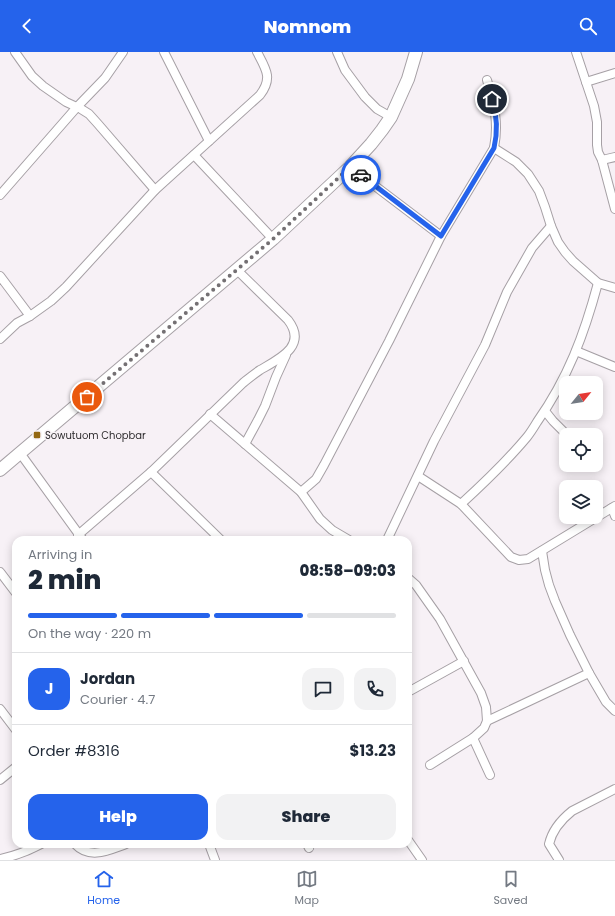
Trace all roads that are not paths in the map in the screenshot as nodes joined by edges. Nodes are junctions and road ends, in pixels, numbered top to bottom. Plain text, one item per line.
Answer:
1 (16, 52) edge
2 (123, 52) edge
3 (164, 52) edge
4 (257, 52) edge
5 (337, 52) edge
6 (416, 52) edge
7 (576, 52) edge
8 (615, 73) edge
9 (487, 80) dead end
10 (586, 82) junction
11 (77, 106) junction
12 (391, 117) junction
13 (209, 141) junction
14 (494, 148) junction
15 (194, 155) junction
16 (615, 157) edge
17 (602, 160) junction
18 (350, 167) junction
19 (155, 190) junction
20 (0, 194) edge
21 (615, 209) edge
22 (551, 226) junction
23 (441, 236) junction
24 (273, 239) junction
25 (237, 270) junction
26 (0, 276) edge
27 (598, 284) junction
28 (615, 288) edge
29 (30, 316) junction
30 (0, 339) edge
31 (576, 351) junction
32 (286, 355) junction
33 (615, 367) edge
34 (545, 411) junction
35 (210, 414) junction
36 (560, 428) edge
37 (245, 444) junction
38 (20, 454) junction
39 (0, 470) edge
40 (151, 472) junction
41 (418, 476) junction
42 (302, 492) junction
43 (461, 504) junction
44 (614, 510) edge
45 (79, 536) edge
46 (81, 536) edge
47 (217, 536) edge
48 (342, 536) edge
49 (389, 536) edge
50 (542, 551) junction
51 (0, 572) edge
52 (412, 582) edge
53 (12, 588) edge
54 (464, 661) junction
55 (589, 673) junction
56 (412, 690) edge
57 (0, 709) edge
58 (615, 711) edge
59 (487, 721) junction
60 (12, 725) edge
61 (473, 738) junction
62 (430, 766) dead end
63 (12, 770) edge
64 (490, 775) dead end
65 (0, 780) edge
66 (615, 789) edge
67 (412, 846) edge
68 (34, 848) edge
69 (80, 848) edge
70 (113, 848) edge
71 (210, 848) edge
72 (0, 860) edge
73 (215, 860) edge
74 (422, 860) edge
75 (558, 860) edge

1 - 11 street
2 - 11 street
3 - 13 street
4 - 13 street
5 - 12 street
6 - 12 main road
7 - 10 street
8 - 10 street
9 - 14 street
10 - 17 street
11 - 19 street
11 - 20 street
12 - 18 main road
13 - 15 street
14 - 22 street
14 - 23 street
15 - 19 street
15 - 24 street
16 - 17 street
17 - 21 street
18 - 23 street
18 - 24 main road
19 - 29 street
22 - 27 street
22 - 41 street
23 - 42 street
24 - 25 main road
25 - 32 street
25 - 38 main road
26 - 29 street
27 - 28 street
27 - 31 street
29 - 30 street
31 - 33 street
31 - 34 street
32 - 35 street
32 - 37 street
34 - 36 street
34 - 43 street
35 - 37 street
35 - 40 street
37 - 42 street
38 - 39 main road
38 - 45 street
40 - 46 street
40 - 47 street
41 - 43 street
41 - 49 street
42 - 48 street
43 - 50 street
44 - 50 street
50 - 55 street
51 - 53 street
52 - 54 street
54 - 56 street
54 - 59 street
55 - 58 street
55 - 59 street
57 - 60 street
59 - 61 street
61 - 62 street
61 - 64 street
63 - 65 street
66 - 75 street
67 - 74 street
68 - 72 street
69 - 70 street
71 - 73 street

